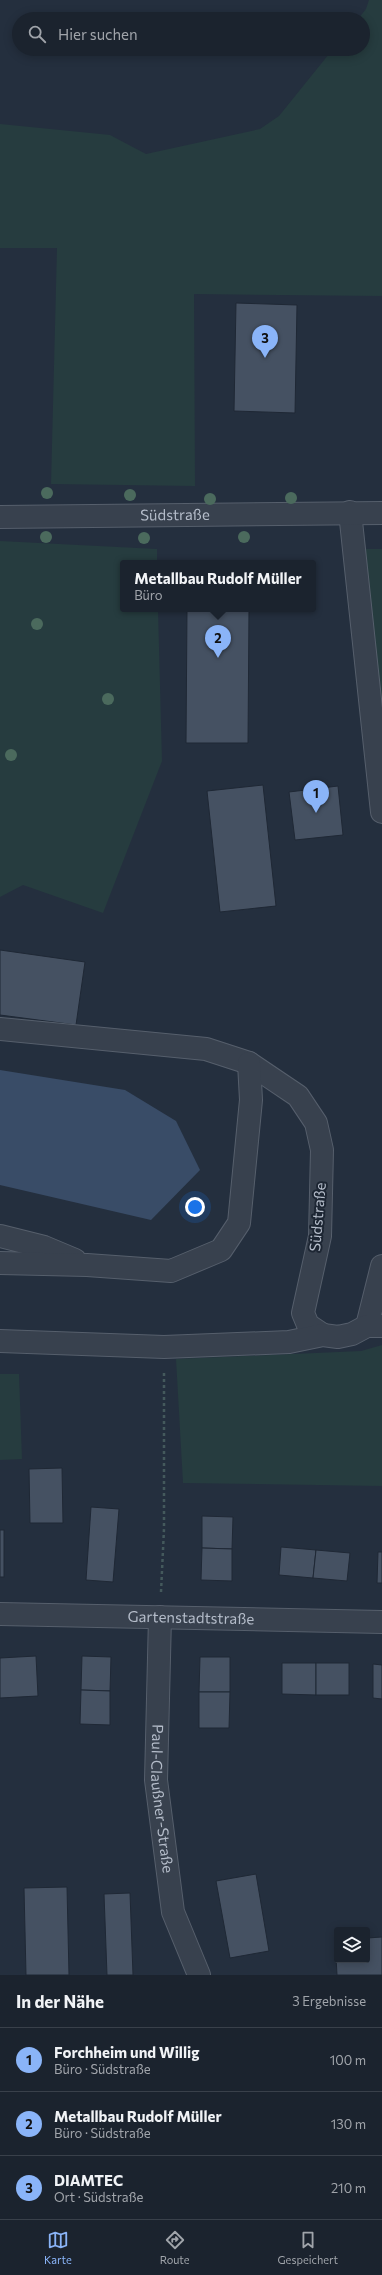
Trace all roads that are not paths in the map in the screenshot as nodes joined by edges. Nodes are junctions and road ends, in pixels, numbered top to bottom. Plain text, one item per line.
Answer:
1 (350, 512) junction
2 (382, 513) edge
3 (0, 517) edge
4 (382, 812) edge
5 (0, 1029) edge
6 (249, 1064) junction
7 (0, 1236) edge
8 (0, 1263) edge
9 (87, 1265) junction
10 (382, 1266) edge
11 (375, 1326) edge
12 (323, 1335) junction
13 (0, 1341) edge
14 (0, 1614) edge
15 (160, 1616) junction
16 (382, 1622) edge
17 (199, 1975) edge

1 - 2 street, Südstraße
1 - 3 street, Südstraße
1 - 4 street
5 - 6 street
6 - 9 street
6 - 12 street, Südstraße
7 - 9 street
8 - 9 street
10 - 11 street
11 - 12 street
12 - 13 street
14 - 15 street, Gartenstadtstraße
15 - 16 street, Gartenstadtstraße
15 - 17 street, Paul-Claußner-Straße

